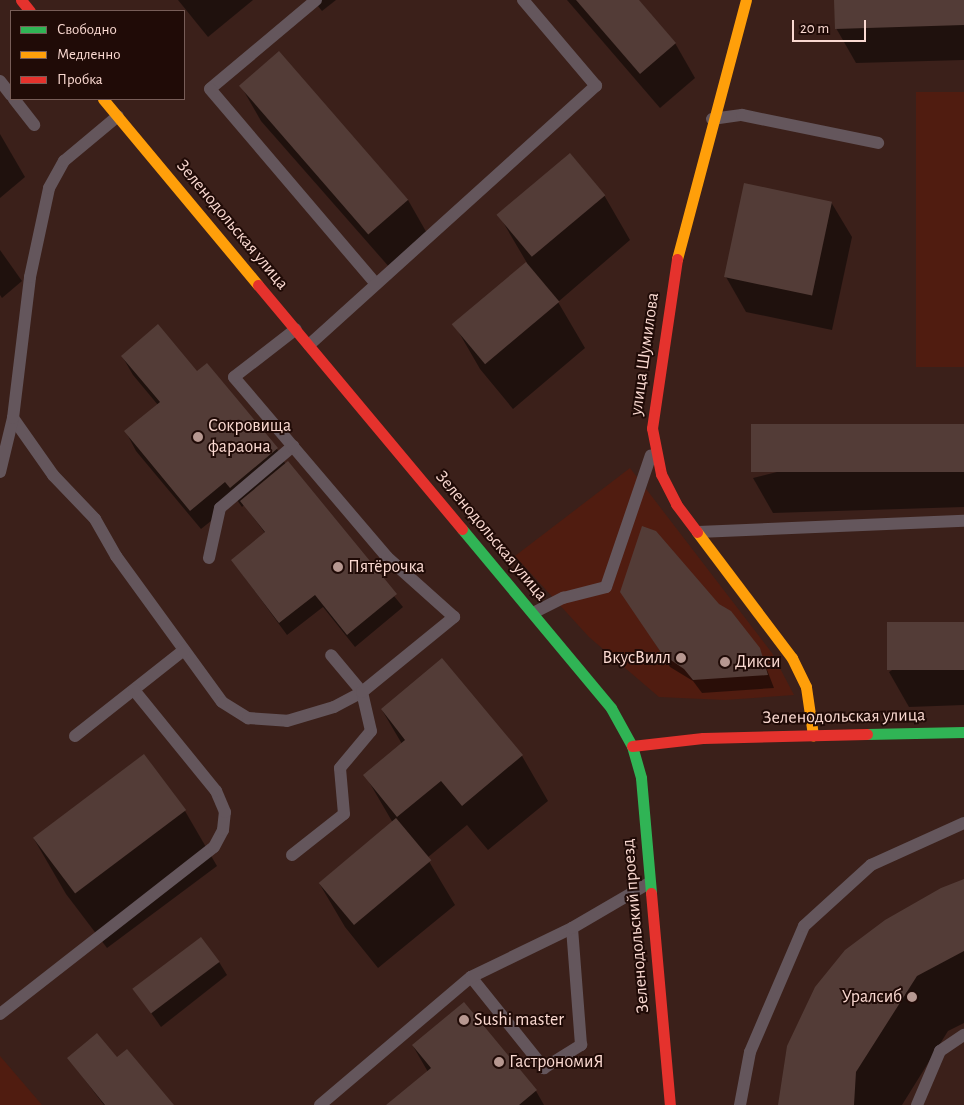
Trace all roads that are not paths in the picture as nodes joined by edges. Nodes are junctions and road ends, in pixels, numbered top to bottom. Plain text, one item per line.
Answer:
1 (21, 0) edge
2 (316, 0) edge
3 (523, 0) edge
4 (746, 0) edge
5 (29, 10) edge
6 (0, 81) edge
7 (10, 94) edge
8 (15, 100) edge
9 (104, 100) edge
10 (118, 116) junction
11 (712, 119) junction
12 (34, 124) dead end
13 (878, 143) dead end
14 (376, 284) junction
15 (296, 329) junction
16 (309, 345) junction
17 (12, 418) junction
18 (652, 428) junction
19 (293, 446) junction
20 (0, 472) edge
21 (964, 520) edge
22 (696, 532) junction
23 (209, 558) dead end
24 (533, 613) junction
25 (184, 650) junction
26 (331, 655) dead end
27 (134, 690) junction
28 (362, 692) junction
29 (964, 732) edge
30 (75, 736) dead end
31 (812, 736) junction
32 (632, 746) junction
33 (964, 823) edge
34 (292, 855) dead end
35 (650, 883) junction
36 (572, 928) junction
37 (470, 977) junction
38 (0, 1014) edge
39 (964, 1035) edge
40 (320, 1105) edge
41 (670, 1105) edge
42 (740, 1105) edge
43 (917, 1105) edge

1 - 5 street
2 - 14 lane
3 - 14 lane
4 - 11 street, улица Шумилова
6 - 7 lane
8 - 12 lane
9 - 10 street, Зеленодольская улица
10 - 15 street, Зеленодольская улица
10 - 17 lane
11 - 13 lane
11 - 18 street, улица Шумилова
14 - 16 lane
15 - 16 street, Зеленодольская улица
15 - 19 lane
16 - 24 street, Зеленодольская улица
17 - 20 lane
17 - 25 lane
18 - 22 street, улица Шумилова
18 - 24 lane
19 - 23 lane
19 - 28 lane
21 - 22 lane
22 - 31 street, улица Шумилова
24 - 32 street, Зеленодольская улица
25 - 27 lane
25 - 28 lane
26 - 28 lane
27 - 30 lane
27 - 38 lane
28 - 34 lane
29 - 31 street, Зеленодольская улица
31 - 32 street, Зеленодольская улица
32 - 35 street, Зеленодольский проезд
33 - 42 lane
35 - 36 lane
35 - 41 street, Зеленодольский проезд
36 - 37 lane
36 - 37 lane
37 - 40 lane
39 - 43 lane

